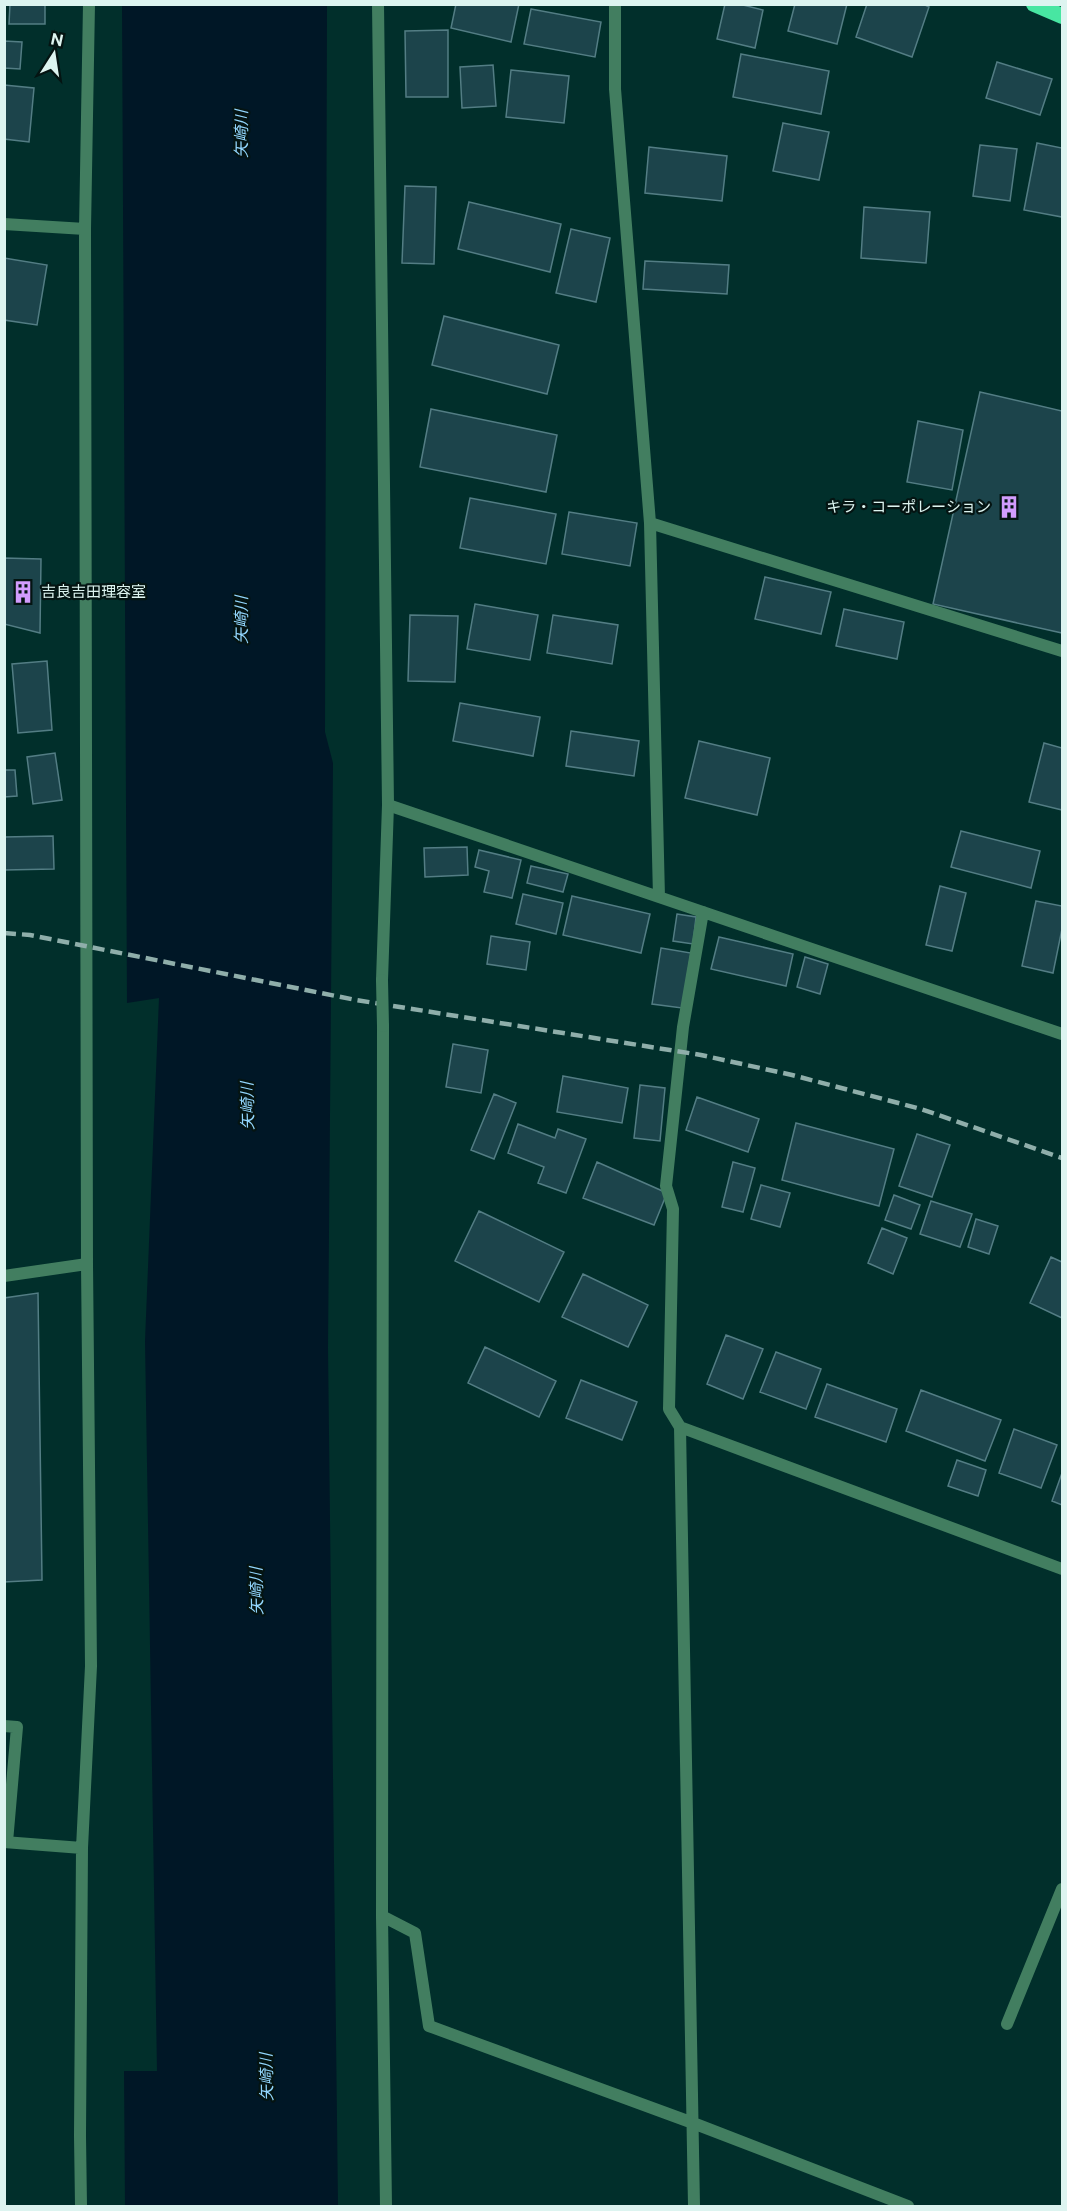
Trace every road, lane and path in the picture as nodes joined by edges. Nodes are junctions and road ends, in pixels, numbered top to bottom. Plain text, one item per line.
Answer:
1 (89, 4) edge
2 (378, 4) edge
3 (615, 4) edge
4 (1034, 4) edge
5 (1062, 16) edge
6 (4, 224) edge
7 (85, 229) junction
8 (650, 523) junction
9 (1062, 651) edge
10 (388, 805) junction
11 (659, 897) junction
12 (703, 912) junction
13 (1062, 1034) edge
14 (87, 1264) junction
15 (4, 1276) edge
16 (680, 1427) junction
17 (1062, 1569) edge
18 (4, 1726) edge
19 (6, 1842) edge
20 (82, 1848) junction
21 (1062, 1889) edge
22 (382, 1916) junction
23 (1007, 2024) dead end
24 (693, 2123) junction
25 (81, 2206) edge
26 (386, 2206) edge
27 (694, 2206) edge
28 (908, 2206) edge

1 - 7 street
2 - 10 street
3 - 8 street
4 - 5 highway
6 - 7 street
7 - 14 street
8 - 9 street
8 - 11 street
10 - 11 street
10 - 22 street, bridge
11 - 12 street
12 - 13 street
12 - 16 street
14 - 15 street
14 - 20 street
16 - 17 street
16 - 24 street
18 - 19 street
19 - 20 street
20 - 25 street
21 - 23 street
22 - 24 street
22 - 26 street
24 - 27 street
24 - 28 street

